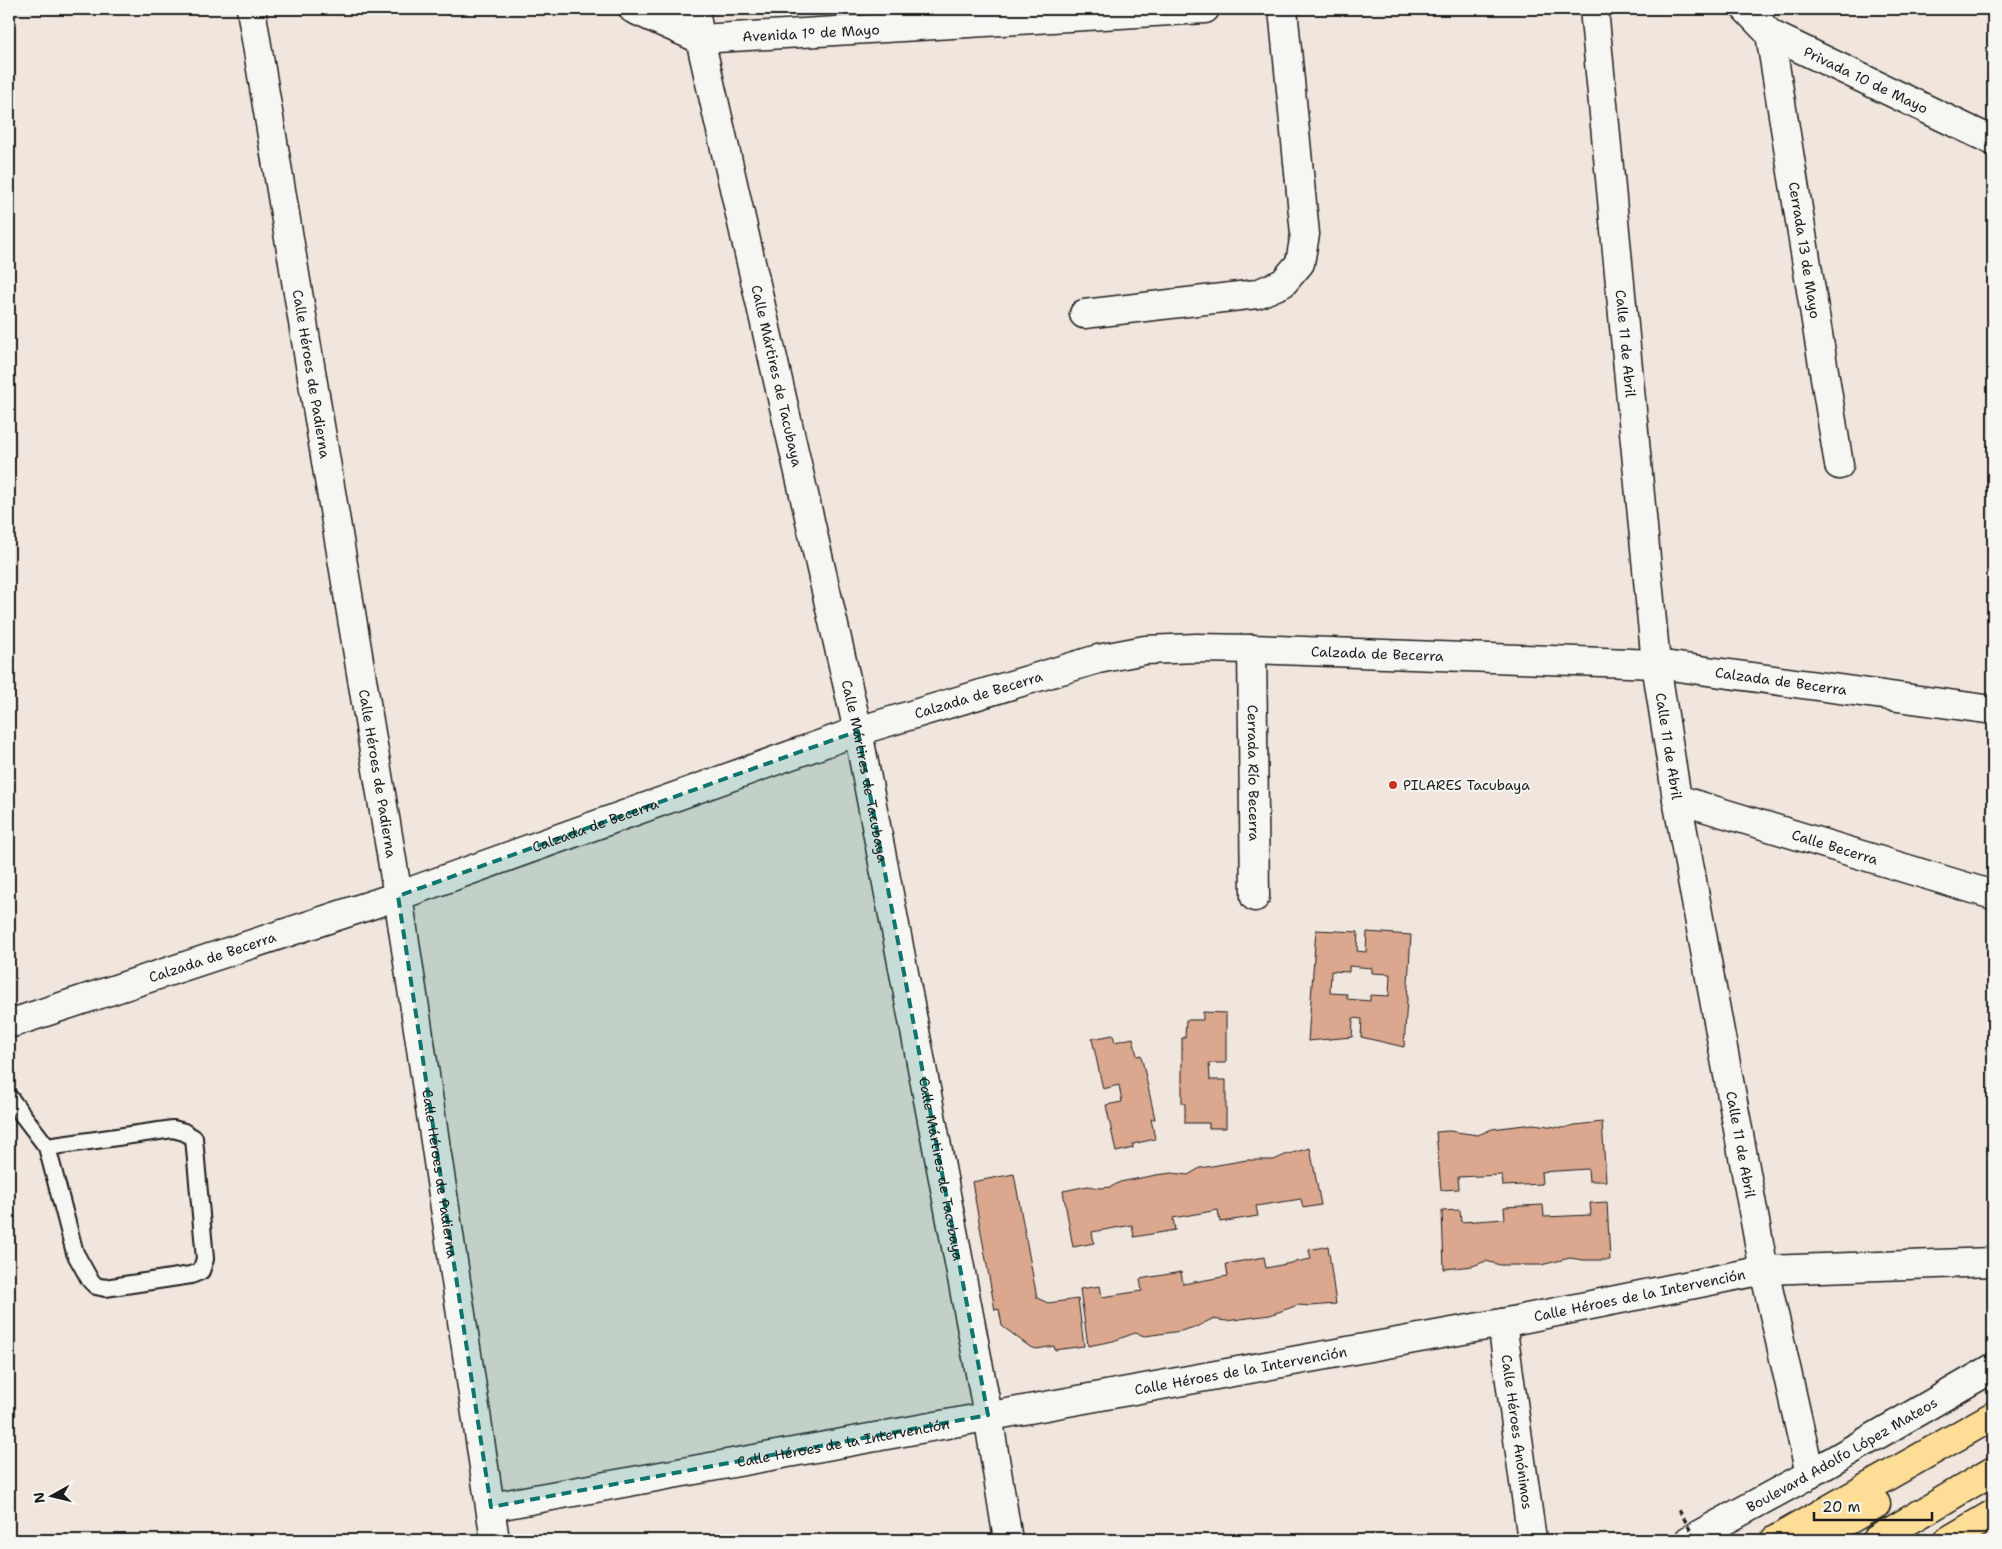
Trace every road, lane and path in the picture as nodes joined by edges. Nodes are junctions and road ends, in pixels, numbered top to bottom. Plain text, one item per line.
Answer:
1 (251, 9) edge
2 (634, 9) edge
3 (694, 9) edge
4 (1205, 9) edge
5 (1283, 9) edge
6 (1594, 9) edge
7 (1746, 9) edge
8 (1770, 34) junction
9 (700, 39) junction
10 (1993, 141) edge
11 (1084, 314) dead end
12 (1839, 465) dead end
13 (1252, 649) junction
14 (1656, 664) junction
15 (1993, 710) edge
16 (858, 731) junction
17 (1677, 799) junction
18 (1993, 894) edge
19 (398, 896) junction
20 (1256, 897) dead end
21 (9, 1024) edge
22 (9, 1097) edge
23 (47, 1146) junction
24 (1993, 1262) edge
25 (1764, 1270) junction
26 (1502, 1323) junction
27 (1993, 1368) edge
28 (988, 1415) junction
29 (1993, 1416) edge
30 (1993, 1434) edge
31 (1993, 1470) edge
32 (1810, 1474) junction
33 (491, 1506) junction
34 (1679, 1510) dead end
35 (1993, 1514) edge
36 (495, 1540) edge
37 (1008, 1540) edge
38 (1532, 1540) edge
39 (1688, 1540) edge
40 (1696, 1540) edge
41 (1775, 1540) edge
42 (1815, 1540) edge
43 (1876, 1540) edge
44 (1950, 1540) edge

1 - 19 street, Calle Héroes de Padierna
2 - 9 street, Avenida 1º de Mayo
3 - 9 street, Calle Mártires de Tacubaya
4 - 9 street, Avenida 1º de Mayo
5 - 11 street
6 - 14 street, Calle 11 de Abril
7 - 8 street, Privada 10 de Mayo
8 - 10 street, Privada 10 de Mayo
8 - 12 street, Cerrada 13 de Mayo
9 - 16 street, Calle Mártires de Tacubaya
13 - 14 street, Calzada de Becerra
13 - 16 street, Calzada de Becerra
13 - 20 street, Cerrada Río Becerra
14 - 15 street, Calzada de Becerra
14 - 17 street, Calle 11 de Abril
16 - 19 street, Calzada de Becerra
16 - 28 street, Calle Mártires de Tacubaya
17 - 18 street, Calle Becerra
17 - 25 street, Calle 11 de Abril
19 - 21 street, Calzada de Becerra
19 - 33 street, Calle Héroes de Padierna
22 - 23 lane
23 - 23 lane
24 - 25 street, Calle Héroes de la Intervención
25 - 26 street, Calle Héroes de la Intervención
25 - 32 street, Calle 11 de Abril
26 - 28 street, Calle Héroes de la Intervención
26 - 38 street, Calle Héroes Anónimos
27 - 32 street, Boulevard Adolfo López Mateos
28 - 33 street, Calle Héroes de la Intervención
28 - 37 street, Calle Mártires de Tacubaya
29 - 41 highway
30 - 42 highway
31 - 43 highway
32 - 39 street, Boulevard Adolfo López Mateos
33 - 36 street, Calle Héroes de Padierna
34 - 40 path, bridge
35 - 44 highway

